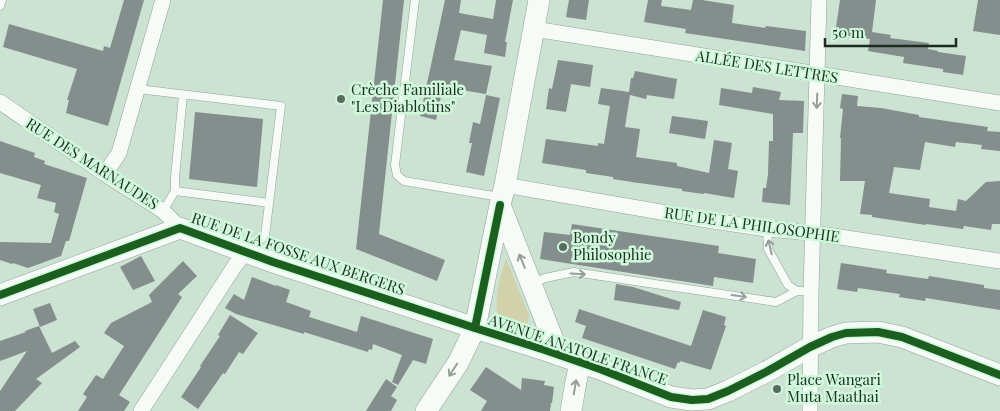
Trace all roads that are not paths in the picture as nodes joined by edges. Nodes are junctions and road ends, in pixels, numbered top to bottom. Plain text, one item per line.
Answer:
1 (2, 0) edge
2 (163, 0) edge
3 (415, 0) edge
4 (539, 0) edge
5 (819, 0) edge
6 (0, 6) edge
7 (534, 29) junction
8 (818, 75) junction
9 (138, 89) junction
10 (183, 95) junction
11 (0, 102) edge
12 (1000, 103) edge
13 (105, 174) junction
14 (175, 191) junction
15 (502, 196) junction
16 (269, 203) junction
17 (163, 211) junction
18 (180, 228) junction
19 (767, 229) junction
20 (813, 233) junction
21 (246, 251) junction
22 (1000, 261) edge
23 (531, 283) junction
24 (804, 291) junction
25 (0, 295) edge
26 (475, 328) junction
27 (810, 347) junction
28 (559, 355) junction
29 (580, 362) junction
30 (1000, 375) edge
31 (671, 397) junction
32 (140, 411) edge
33 (426, 411) edge
34 (571, 411) edge
35 (708, 411) edge
36 (810, 411) edge

1 - 6 lane
2 - 9 street
3 - 15 lane
4 - 7 street
5 - 8 street
7 - 8 street, ALLÉE DES LETTRES
7 - 15 street
8 - 12 street, ALLÉE DES LETTRES
8 -> 20 street
9 - 10 lane
9 - 13 street
10 - 14 lane
10 - 16 lane
11 - 13 street, RUE DES MARNAUDES
13 - 17 street, RUE DES MARNAUDES
14 - 16 lane
14 - 17 lane
15 - 19 street, RUE DE LA PHILOSOPHIE
23 -> 15 street
15 - 26 street
16 - 21 lane
17 - 18 street, RUE DES MARNAUDES
18 - 21 street, RUE DE LA FOSSE AUX BERGERS
18 - 25 street, RUE DE LA FOSSE AUX BERGERS
19 - 20 street, RUE DE LA PHILOSOPHIE
24 -> 19 lane
20 - 22 street, RUE DE LA PHILOSOPHIE
20 - 24 street
21 - 26 street, RUE DE LA FOSSE AUX BERGERS
21 - 32 street
23 -> 24 lane
23 - 28 street
24 - 27 street
26 - 28 street, AVENUE ANATOLE FRANCE
26 -> 33 street
27 - 30 street, AVENUE ANATOLE FRANCE
27 - 31 street, AVENUE ANATOLE FRANCE
27 - 36 street
28 - 29 street, AVENUE ANATOLE FRANCE
29 - 31 street, AVENUE ANATOLE FRANCE
34 -> 29 street
31 - 35 street, AVENUE ANATOLE FRANCE

